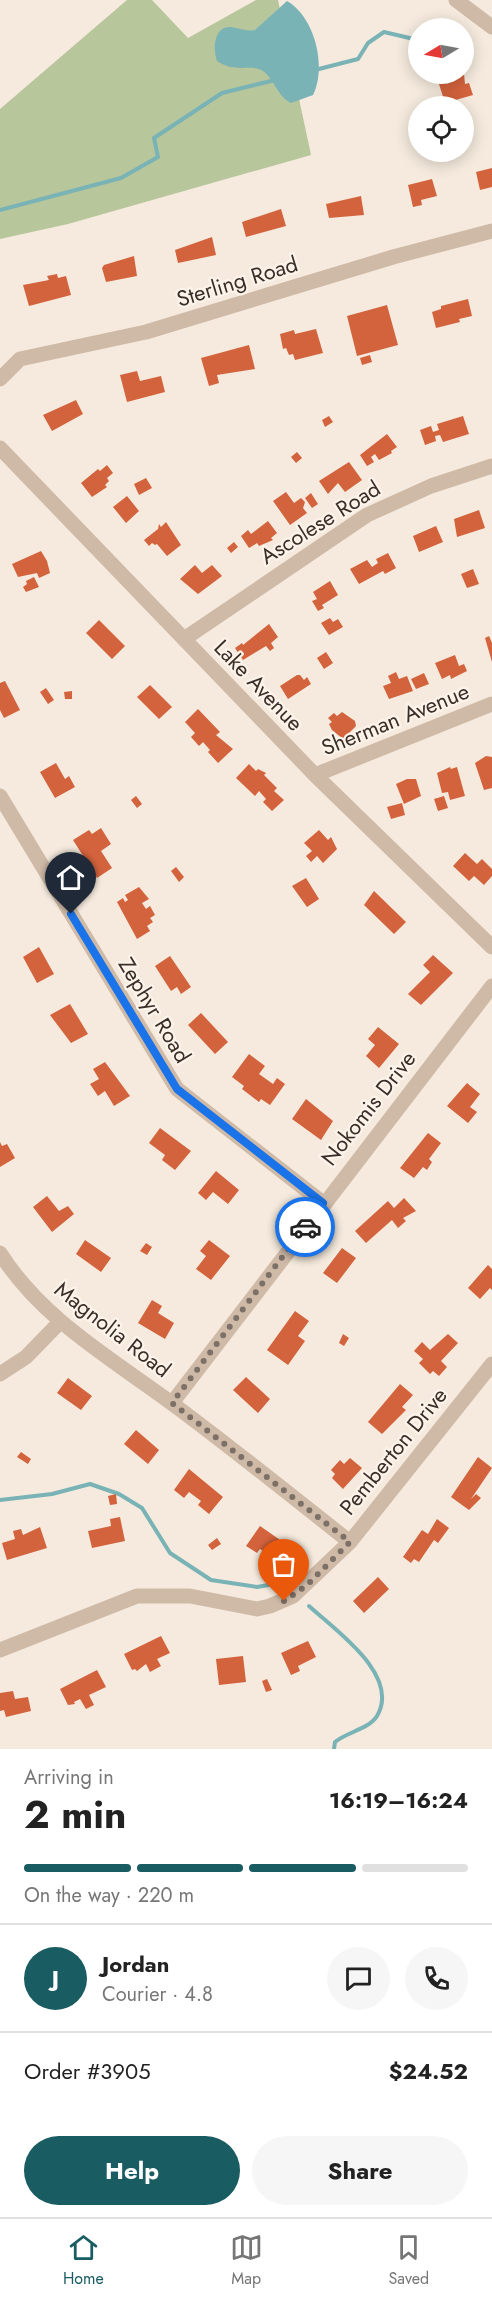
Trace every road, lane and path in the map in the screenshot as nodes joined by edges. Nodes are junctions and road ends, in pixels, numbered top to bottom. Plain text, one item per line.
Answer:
1 (456, 0) edge
2 (492, 27) edge
3 (492, 231) edge
4 (0, 380) edge
5 (0, 448) edge
6 (492, 466) edge
7 (184, 639) junction
8 (492, 704) edge
9 (315, 775) junction
10 (0, 796) edge
11 (492, 947) edge
12 (492, 986) edge
13 (323, 1203) junction
14 (0, 1253) edge
15 (60, 1322) junction
16 (492, 1364) edge
17 (0, 1374) edge
18 (172, 1403) junction
19 (350, 1542) junction
20 (0, 1650) edge

1 - 2 street
3 - 4 street, Sterling Road
5 - 7 street, Lake Avenue
6 - 7 street, Ascolese Road
7 - 9 street, Lake Avenue
8 - 9 street, Sherman Avenue
9 - 11 street, Lake Avenue
10 - 13 street, Zephyr Road
12 - 13 street, Nokomis Drive
13 - 18 street, Nokomis Drive
14 - 15 street, Magnolia Road
15 - 17 street
15 - 18 street, Magnolia Road
16 - 19 street, Pemberton Drive
18 - 19 street, Magnolia Road
19 - 20 street, Pemberton Drive

